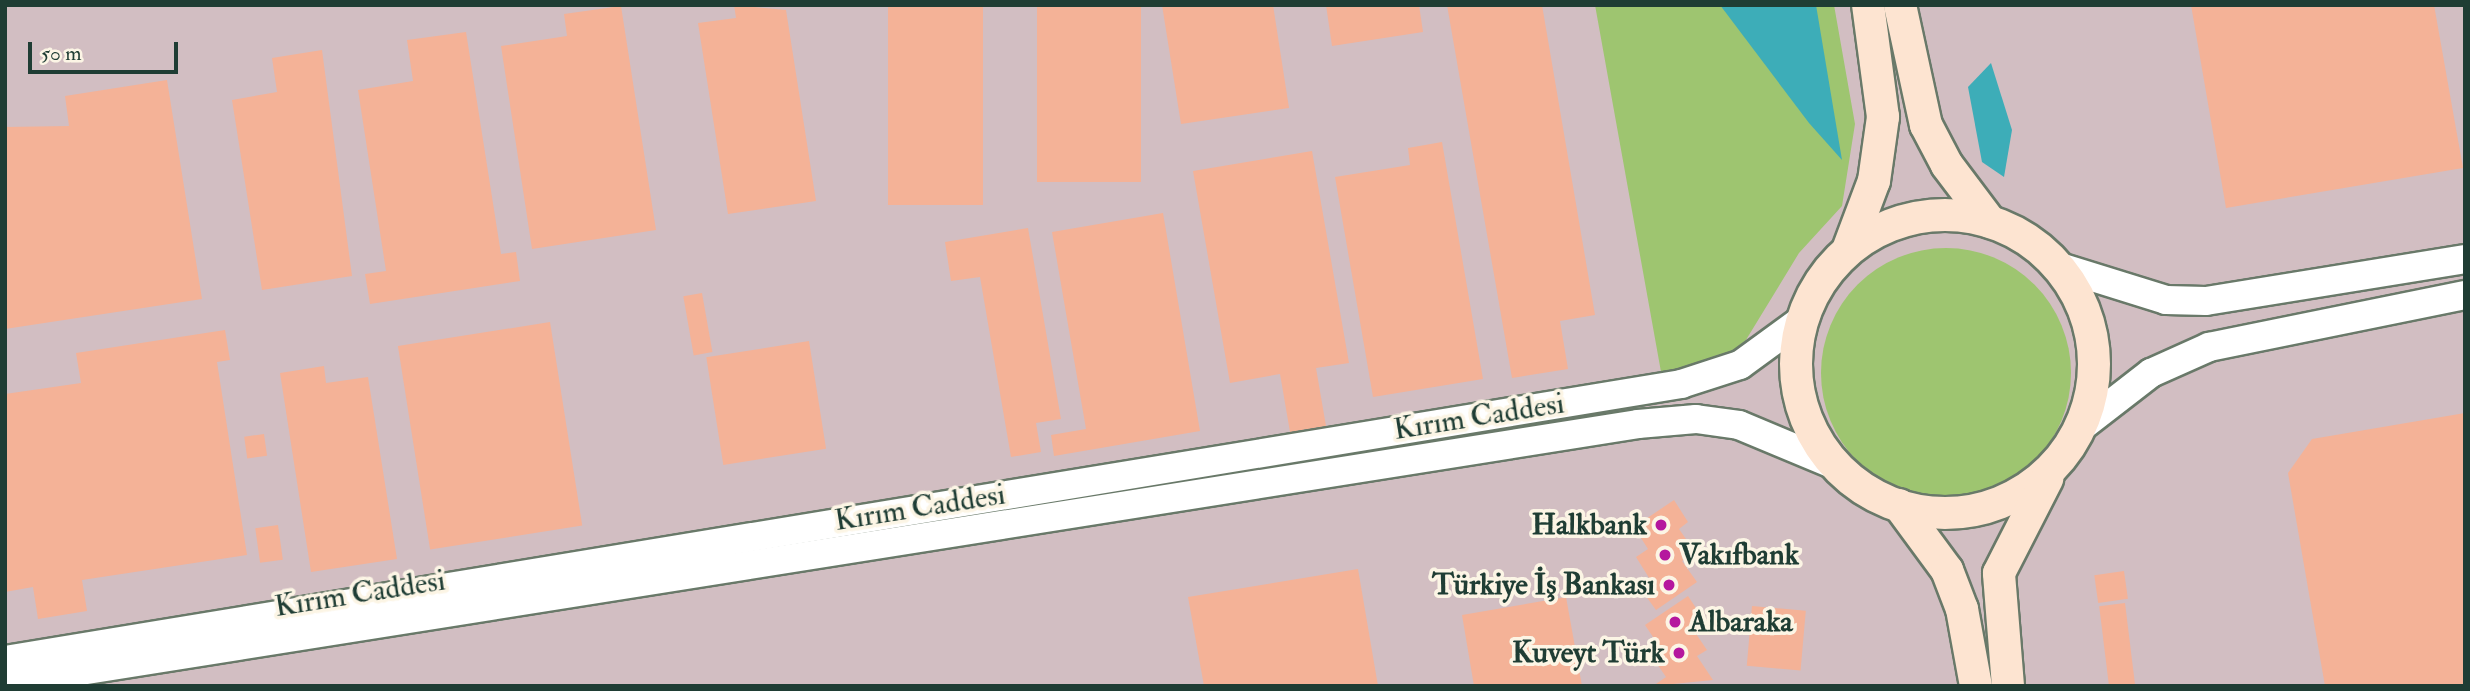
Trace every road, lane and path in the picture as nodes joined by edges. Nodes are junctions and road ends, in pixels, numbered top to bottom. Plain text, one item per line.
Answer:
1 (1868, 5) edge
2 (1900, 5) edge
3 (1990, 222) junction
4 (1848, 250) junction
5 (2465, 259) edge
6 (2057, 266) junction
7 (2465, 295) edge
8 (1803, 319) junction
9 (2080, 428) junction
10 (2056, 464) junction
11 (1837, 466) junction
12 (1899, 505) junction
13 (5, 660) edge
14 (5, 683) edge
15 (1976, 686) edge
16 (2008, 686) edge

1 - 4 main road
2 - 3 main road
3 - 4 main road
3 - 6 main road
4 - 8 main road
5 - 6 street
6 - 9 main road
7 - 9 street
8 - 11 main road
8 - 13 street, Kırım Caddesi
9 - 10 main road
10 - 12 main road
10 - 16 main road
11 - 12 main road
11 - 14 street, Kırım Caddesi
12 - 15 main road

